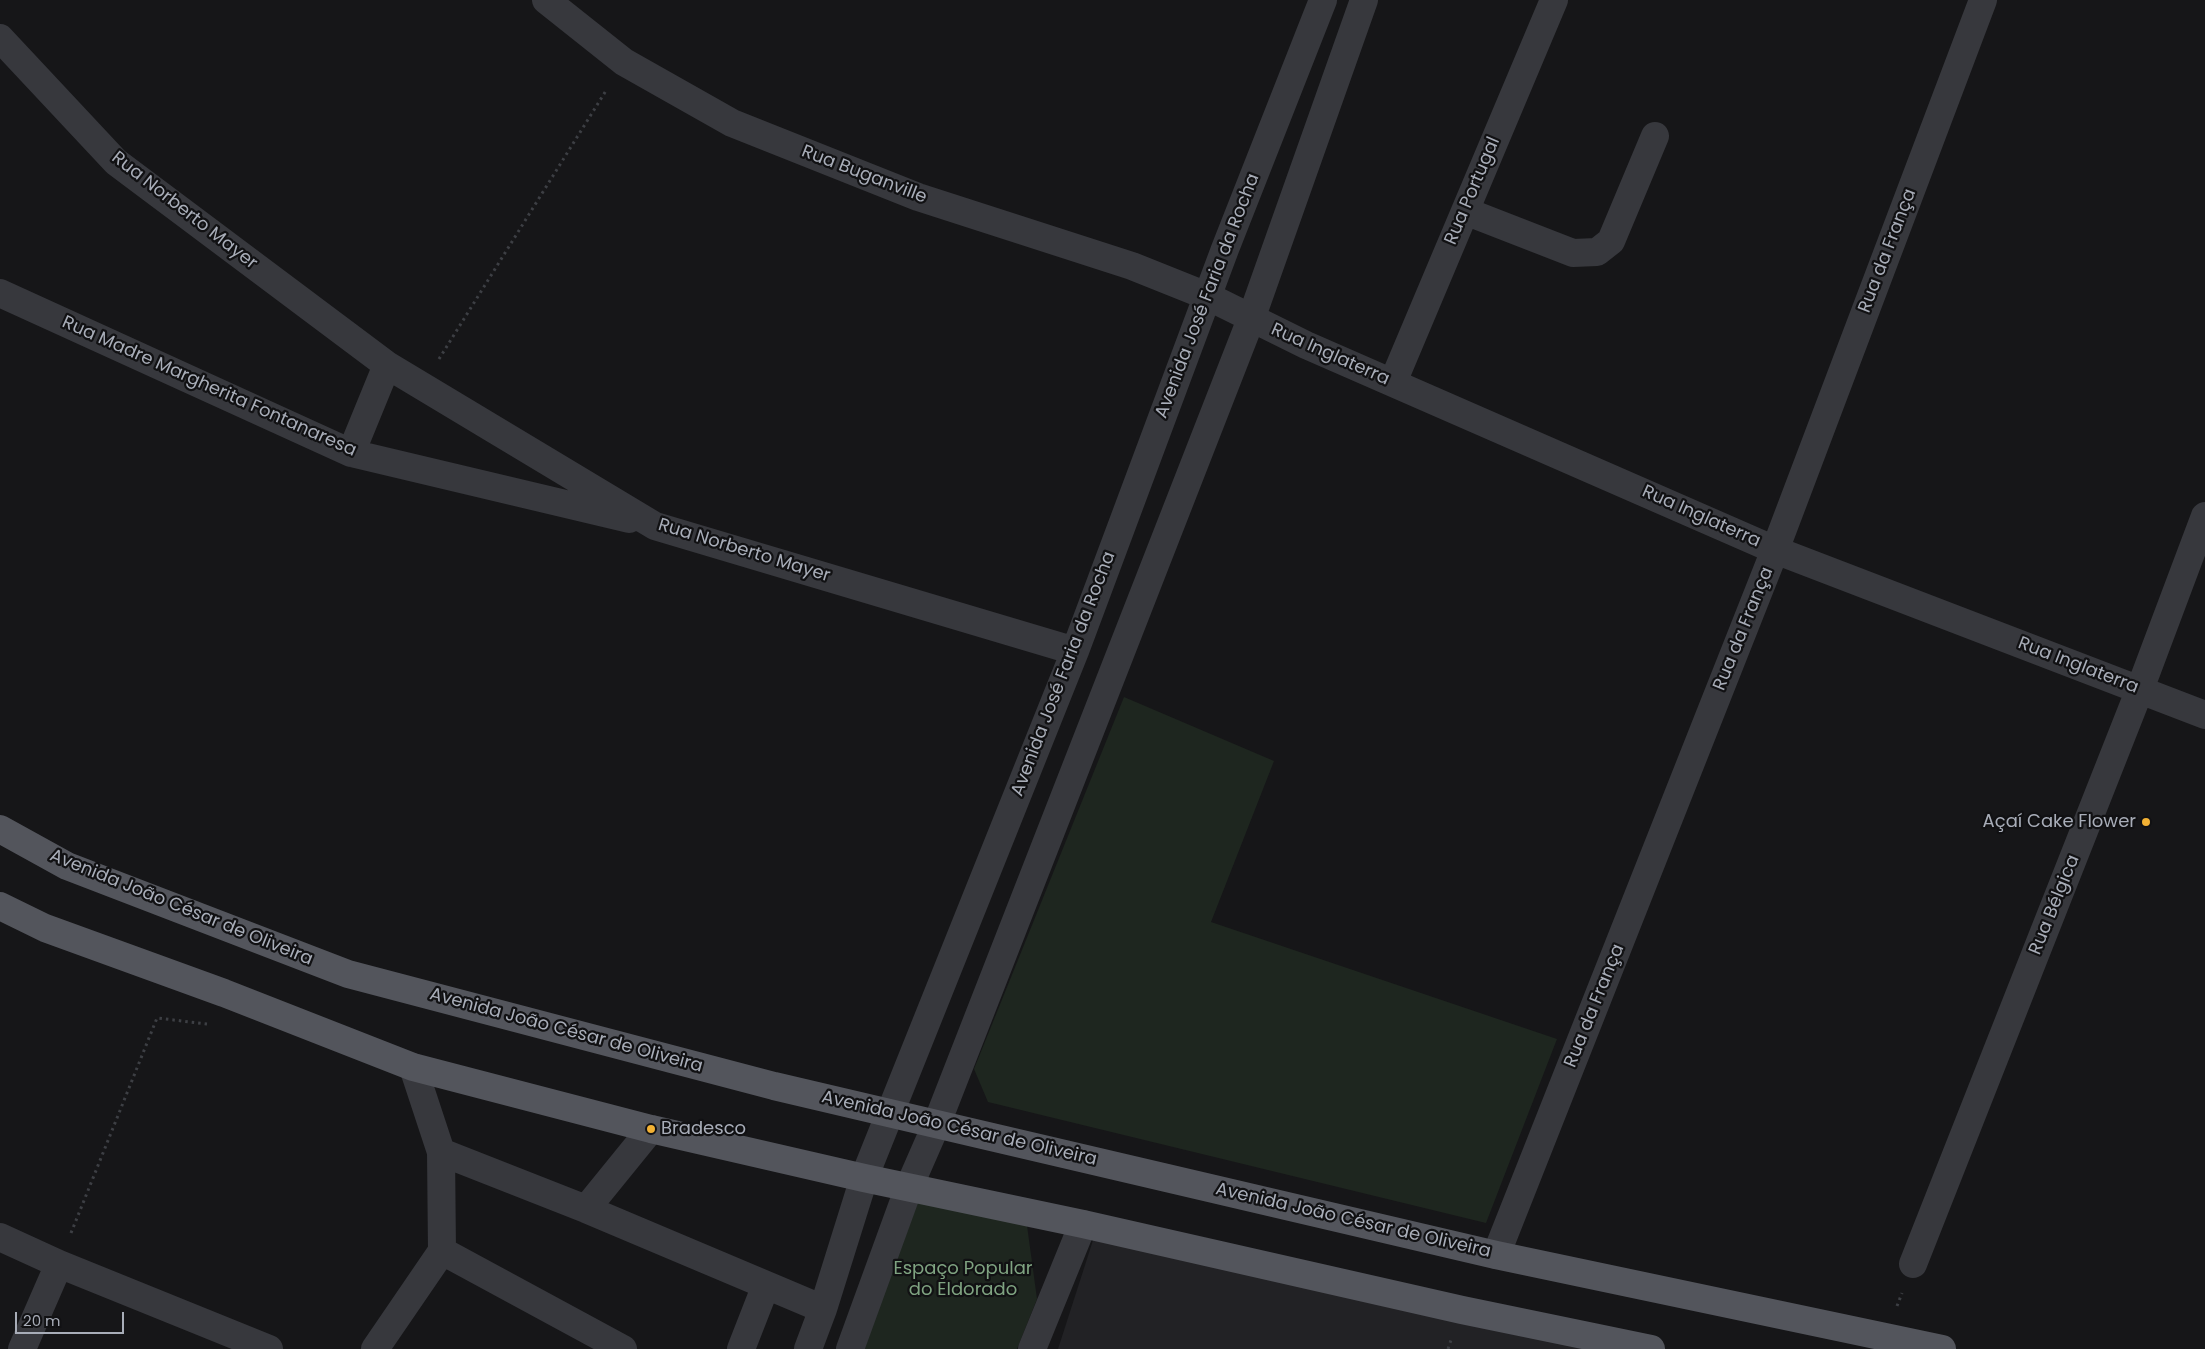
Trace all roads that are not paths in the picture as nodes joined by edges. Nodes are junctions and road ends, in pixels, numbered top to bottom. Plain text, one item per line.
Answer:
1 (546, 0) edge
2 (1323, 0) edge
3 (1364, 0) edge
4 (1554, 0) edge
5 (1983, 0) edge
6 (0, 38) edge
7 (1655, 136) dead end
8 (1465, 211) junction
9 (0, 293) edge
10 (1207, 296) junction
11 (1251, 319) junction
12 (387, 365) junction
13 (1393, 382) junction
14 (351, 453) junction
15 (2205, 516) edge
16 (655, 526) junction
17 (1775, 550) junction
18 (1075, 651) junction
19 (2140, 689) junction
20 (2205, 715) edge
21 (0, 829) edge
22 (0, 906) edge
23 (413, 1067) junction
24 (889, 1113) junction
25 (937, 1123) junction
26 (651, 1129) junction
27 (441, 1152) junction
28 (864, 1178) junction
29 (909, 1187) junction
30 (586, 1209) junction
31 (1083, 1224) junction
32 (0, 1238) edge
33 (442, 1251) junction
34 (1496, 1255) junction
35 (59, 1264) junction
36 (1913, 1264) road end
37 (766, 1285) junction
38 (823, 1310) junction
39 (22, 1349) edge
40 (269, 1349) edge
41 (375, 1349) edge
42 (623, 1349) edge
43 (742, 1349) edge
44 (808, 1349) edge
45 (850, 1349) edge
46 (1032, 1349) edge
47 (1651, 1349) edge
48 (1942, 1349) edge

1 - 10 street, Rua Buganville
2 - 10 street, Avenida José Faria da Rocha
3 - 11 street
4 - 8 street, Rua Portugal
5 - 17 street, Rua da França
6 - 12 street, Rua Norberto Mayer
7 - 8 street
8 - 13 street, Rua Portugal
9 - 14 street, Rua Madre Margherita Fontanaresa
10 - 11 street, Rua Inglaterra
10 - 18 street, Avenida José Faria da Rocha
11 - 13 street, Rua Inglaterra
11 - 25 street
12 - 14 street
12 - 16 street, Rua Norberto Mayer
13 - 17 street, Rua Inglaterra
14 - 16 street, Rua Madre Margherita Fontanaresa
15 - 19 street, Rua Bélgica
16 - 18 street, Rua Norberto Mayer
17 - 19 street, Rua Inglaterra
17 - 34 street, Rua da França
18 - 24 street, Avenida José Faria da Rocha
19 - 20 street, Rua Inglaterra
19 - 36 street, Rua Bélgica
21 - 24 main road, Avenida João César de Oliveira
22 - 23 main road
23 - 26 main road
23 - 27 street
24 - 25 main road, Avenida João César de Oliveira
24 - 28 street, Avenida José Faria da Rocha
25 - 29 street
25 - 34 main road, Avenida João César de Oliveira
26 - 28 main road
26 - 30 street
27 - 30 street
27 - 33 street
28 - 29 main road
28 - 38 street, Avenida José Faria da Rocha
29 - 31 main road
29 - 45 street
30 - 37 street
31 - 46 street
31 - 47 main road
32 - 35 street
33 - 41 street
33 - 42 street
34 - 48 main road, Avenida João César de Oliveira
35 - 39 street
35 - 40 street
37 - 38 street
37 - 43 street
38 - 44 street, Avenida José Faria da Rocha

